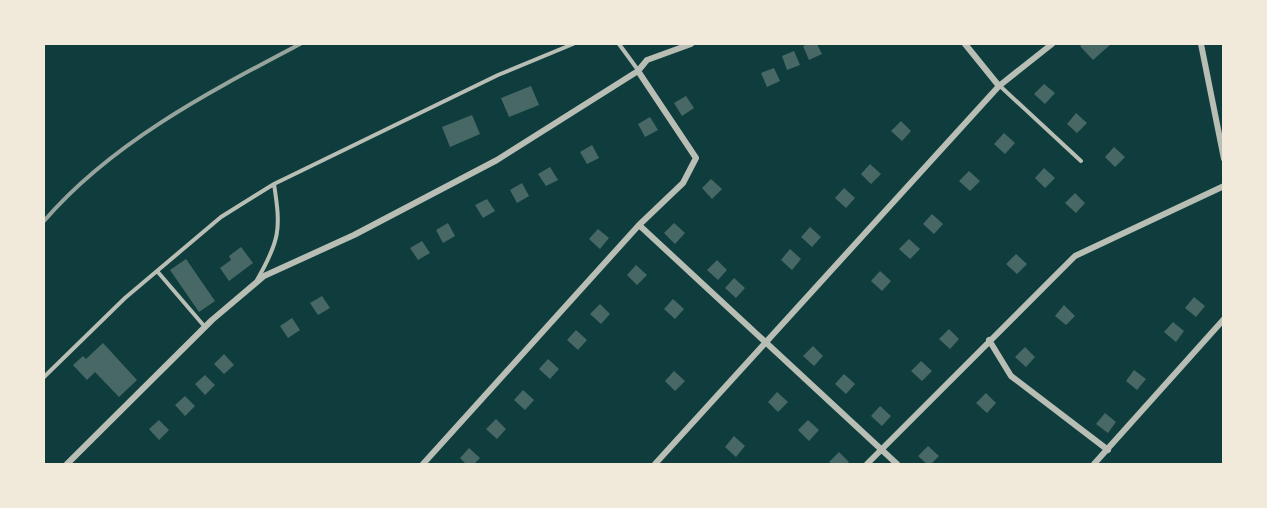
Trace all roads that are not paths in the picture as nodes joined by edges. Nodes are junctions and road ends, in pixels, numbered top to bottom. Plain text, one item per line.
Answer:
1 (573, 44) edge
2 (619, 44) edge
3 (691, 44) edge
4 (965, 44) edge
5 (1052, 44) edge
6 (1200, 44) edge
7 (638, 71) junction
8 (999, 86) junction
9 (1224, 159) edge
10 (1081, 161) dead end
11 (274, 184) junction
12 (1224, 186) edge
13 (639, 225) junction
14 (157, 271) junction
15 (256, 283) junction
16 (1224, 319) edge
17 (205, 327) junction
18 (765, 340) junction
19 (989, 340) junction
20 (44, 377) edge
21 (880, 449) junction
22 (1108, 450) junction
23 (67, 465) edge
24 (423, 465) edge
25 (655, 465) edge
26 (867, 465) edge
27 (897, 465) edge
28 (1094, 465) edge

1 - 11 lane
2 - 7 lane
3 - 7 street
4 - 8 street
5 - 8 street
6 - 9 street
7 - 13 street
7 - 15 street
8 - 10 lane
8 - 18 street
11 - 14 lane
11 - 15 lane
12 - 19 street
13 - 18 street
13 - 24 street
14 - 17 lane
14 - 20 lane
15 - 17 street
16 - 22 street
17 - 23 street
18 - 21 street
18 - 25 street
19 - 21 street
19 - 22 street
21 - 26 street
21 - 27 street
22 - 28 street

